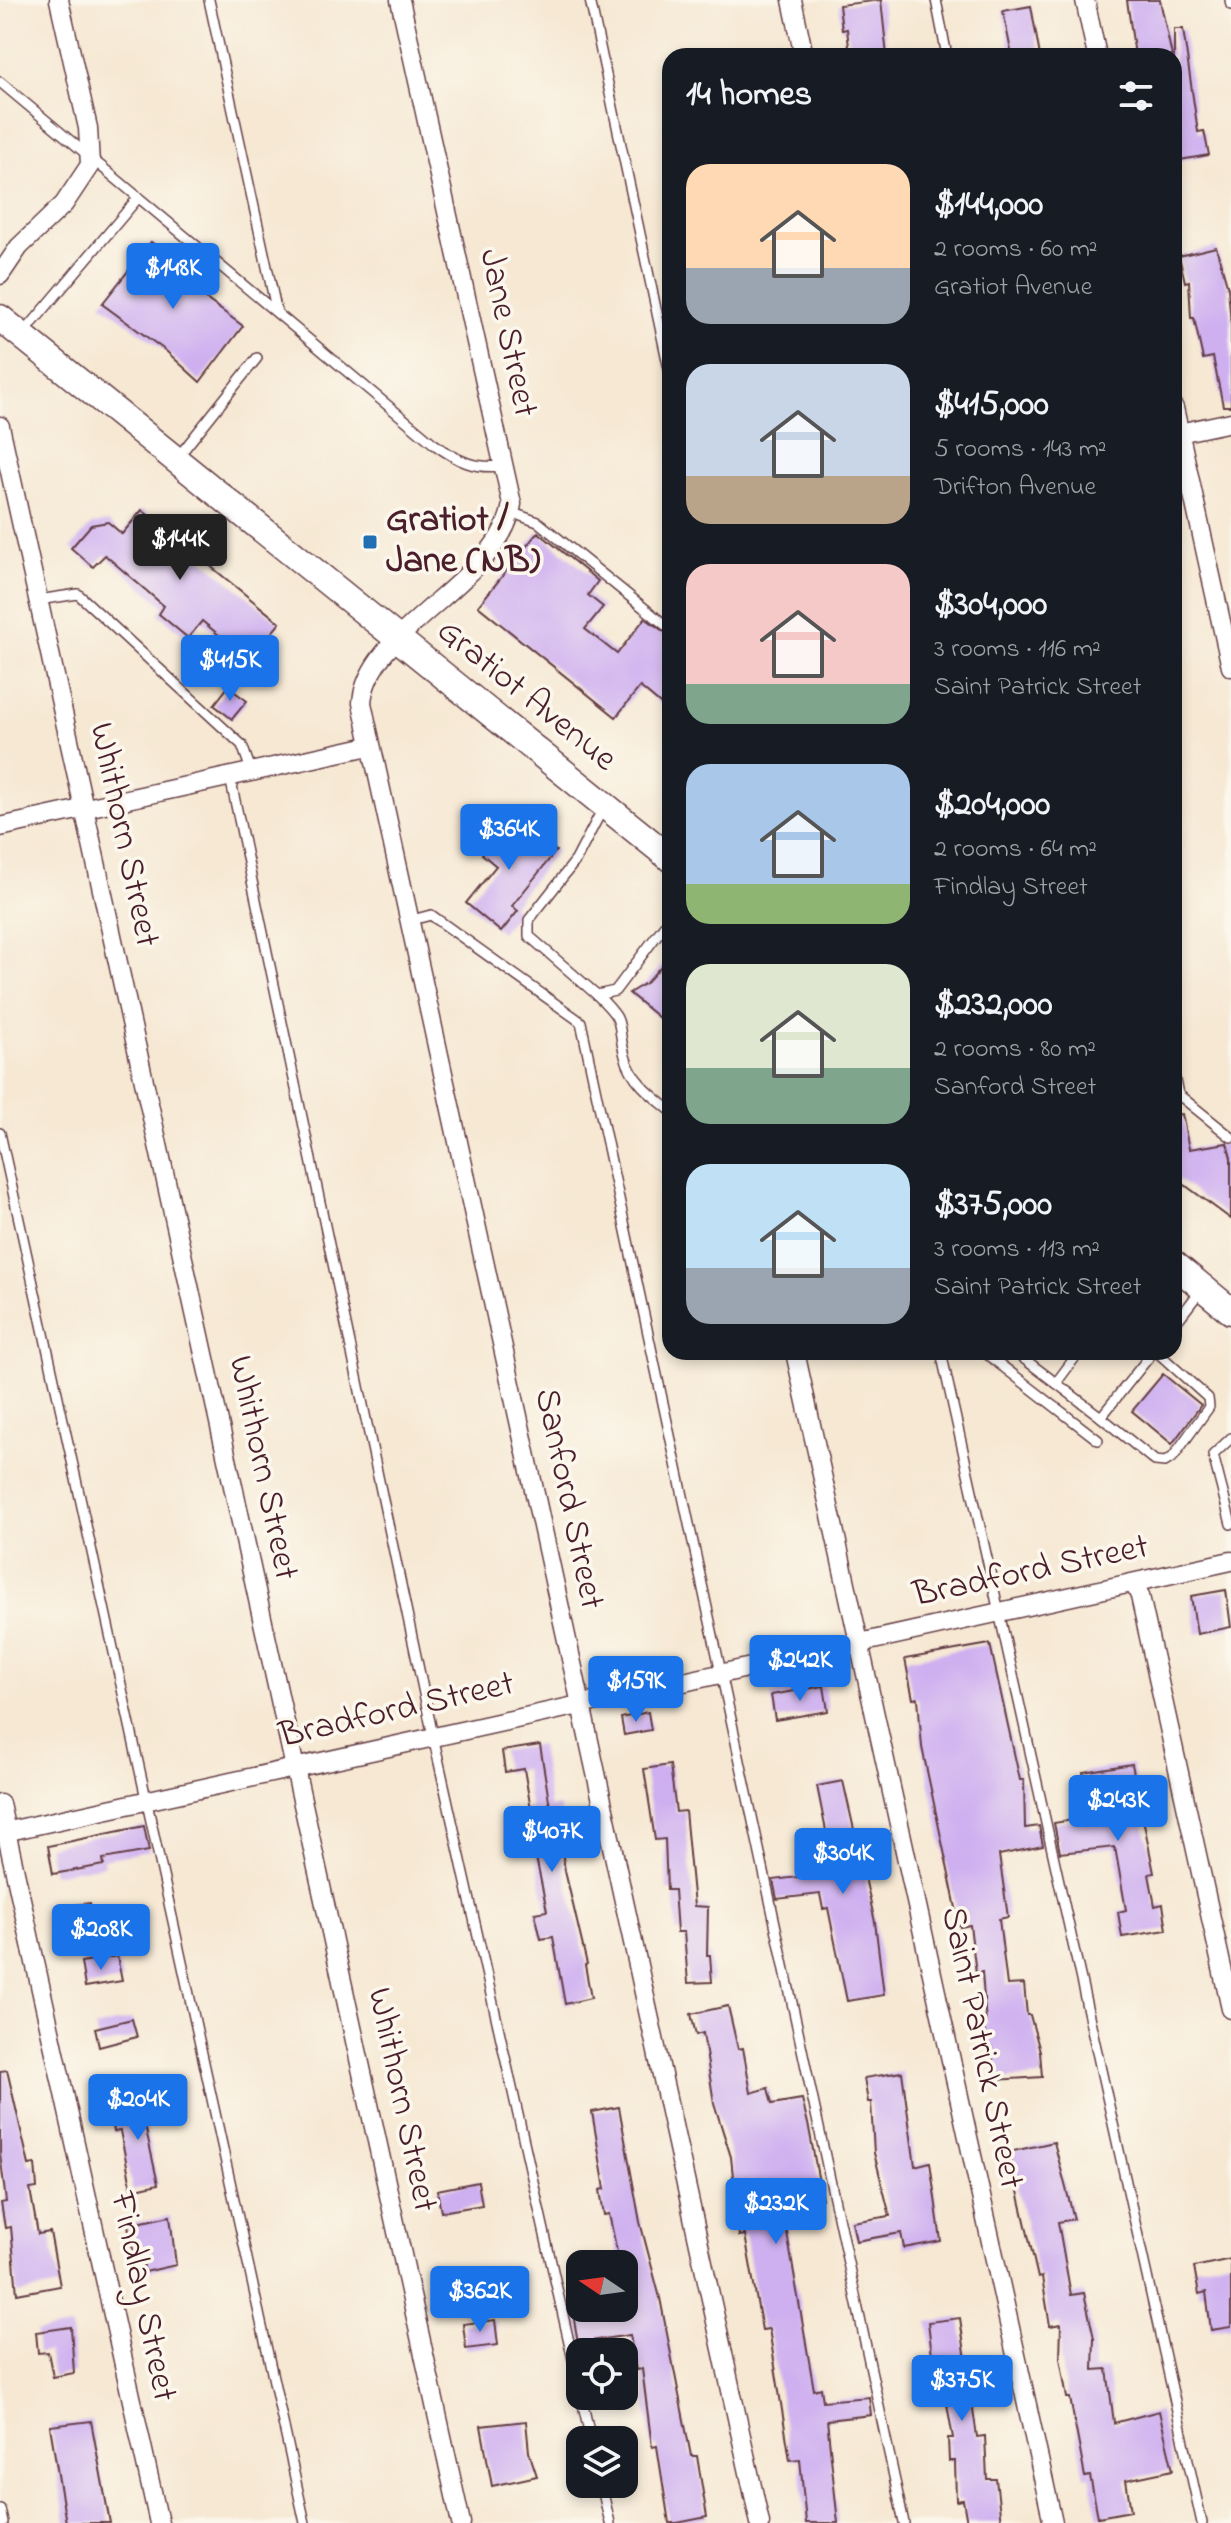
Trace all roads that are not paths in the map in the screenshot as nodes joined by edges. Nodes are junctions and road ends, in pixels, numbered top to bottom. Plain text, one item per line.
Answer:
1 (59, 0) edge
2 (209, 0) edge
3 (400, 0) edge
4 (590, 0) edge
5 (792, 0) edge
6 (936, 0) edge
7 (1085, 0) edge
8 (802, 48) edge
9 (945, 48) edge
10 (1095, 48) edge
11 (0, 82) edge
12 (90, 158) junction
13 (138, 198) junction
14 (0, 275) edge
15 (277, 313) junction
16 (0, 318) edge
17 (22, 336) junction
18 (662, 337) edge
19 (257, 358) dead end
20 (1231, 422) edge
21 (0, 426) edge
22 (1182, 433) edge
23 (1182, 456) edge
24 (176, 459) junction
25 (503, 466) junction
26 (510, 512) junction
27 (38, 600) junction
28 (662, 623) edge
29 (397, 638) junction
30 (1231, 667) edge
31 (369, 746) junction
32 (252, 773) junction
33 (230, 777) junction
34 (604, 805) junction
35 (84, 808) junction
36 (0, 827) edge
37 (662, 852) edge
38 (408, 921) junction
39 (662, 929) edge
40 (597, 995) junction
41 (1182, 1098) edge
42 (662, 1103) edge
43 (0, 1133) edge
44 (1231, 1137) edge
45 (1182, 1271) edge
46 (1202, 1288) junction
47 (1231, 1311) edge
48 (1182, 1314) edge
49 (797, 1360) edge
50 (943, 1360) edge
51 (994, 1360) edge
52 (1026, 1360) edge
53 (1073, 1360) edge
54 (1148, 1360) edge
55 (1164, 1360) edge
56 (1056, 1383) junction
57 (1101, 1417) junction
58 (1231, 1438) edge
59 (1098, 1440) dead end
60 (1231, 1524) edge
61 (1231, 1561) edge
62 (1134, 1583) junction
63 (1000, 1612) junction
64 (858, 1642) junction
65 (720, 1671) junction
66 (580, 1703) junction
67 (433, 1736) junction
68 (295, 1768) junction
69 (148, 1800) junction
70 (0, 1804) edge
71 (3, 1833) edge
72 (1231, 2009) edge
73 (567, 2338) edge
74 (604, 2498) edge
75 (0, 2509) edge
76 (3, 2523) edge
77 (159, 2523) edge
78 (305, 2523) edge
79 (461, 2523) edge
80 (610, 2523) edge
81 (760, 2523) edge
82 (904, 2523) edge
83 (1053, 2523) edge
84 (1202, 2523) edge

1 - 12 street
2 - 15 lane
3 - 25 street, Jane Street
4 - 18 lane
5 - 8 street
6 - 9 lane
7 - 10 street
11 - 12 lane
12 - 13 lane
12 - 14 street
13 - 15 lane
13 - 17 lane
15 - 25 lane
16 - 17 main road, Gratiot Avenue
17 - 24 main road, Gratiot Avenue
19 - 24 lane
20 - 22 street
21 - 27 street, Whithorn Street
23 - 30 street
24 - 29 main road, Gratiot Avenue
25 - 26 street, Jane Street
26 - 28 lane
26 - 29 street
27 - 32 lane
27 - 35 street, Whithorn Street
29 - 31 street, Sanford Street
29 - 34 main road, Gratiot Avenue
31 - 32 street
31 - 38 street, Sanford Street
32 - 33 street
33 - 35 street
33 - 67 lane
34 - 37 main road, Gratiot Avenue
34 - 40 lane
35 - 36 street
35 - 68 street, Whithorn Street
38 - 65 lane
38 - 66 street, Sanford Street
39 - 40 lane
40 - 42 lane
41 - 44 lane
43 - 69 lane
45 - 46 main road
46 - 47 main road
46 - 48 lane
49 - 64 street, Saint Patrick Street
50 - 63 lane
51 - 59 lane
52 - 56 lane
53 - 56 lane
54 - 57 lane
55 - 57 lane
56 - 57 lane
58 - 60 lane
61 - 62 street, Bradford Street
62 - 63 street, Bradford Street
62 - 72 street
63 - 64 street, Bradford Street
63 - 84 lane
64 - 65 street, Bradford Street
64 - 83 street, Saint Patrick Street
65 - 66 street, Bradford Street
65 - 82 lane
66 - 67 street, Bradford Street
66 - 81 street, Sanford Street
67 - 68 street, Bradford Street
67 - 73 lane
68 - 69 street, Bradford Street
68 - 79 street, Whithorn Street
69 - 71 street, Bradford Street
69 - 78 lane
70 - 71 street, Findlay Street
71 - 77 street, Findlay Street
74 - 80 lane
75 - 76 lane

